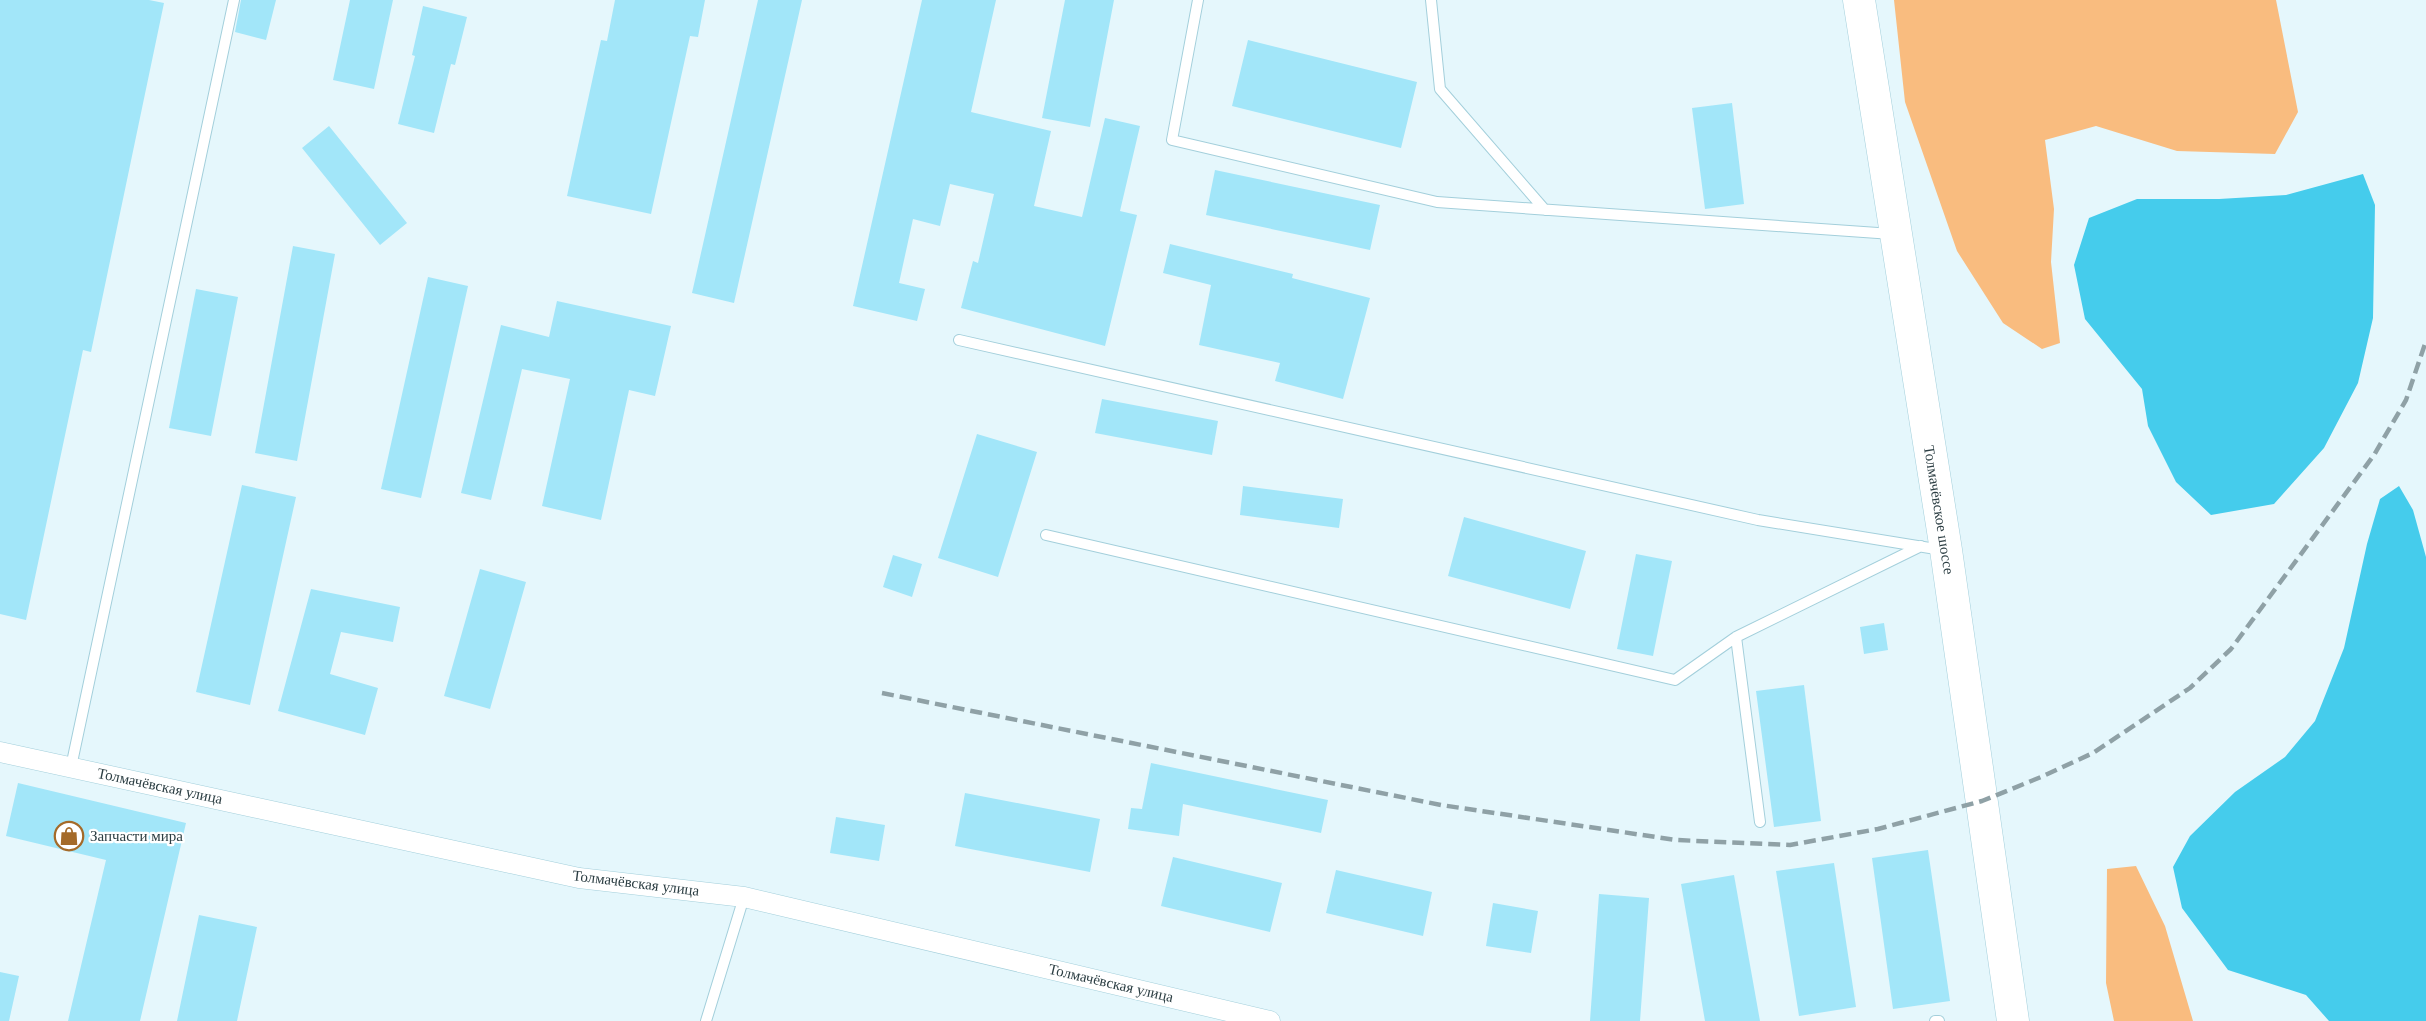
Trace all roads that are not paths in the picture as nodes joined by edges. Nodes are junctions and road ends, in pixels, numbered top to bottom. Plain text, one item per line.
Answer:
1 (234, 0) edge
2 (1198, 0) edge
3 (1431, 0) edge
4 (1859, 0) edge
5 (1545, 210) junction
6 (1896, 235) junction
7 (959, 340) dead end
8 (1046, 535) dead end
9 (1934, 548) junction
10 (1736, 637) junction
11 (0, 752) edge
12 (71, 767) junction
13 (1760, 822) dead end
14 (744, 897) junction
15 (706, 1021) edge
16 (1270, 1021) edge
17 (2013, 1021) edge

1 - 12 lane
2 - 5 lane
3 - 5 lane
4 - 6 main road, Толмачёвское шоссе
5 - 6 lane
6 - 9 main road, Толмачёвское шоссе
7 - 9 lane
8 - 10 lane
9 - 10 lane
9 - 17 main road, Толмачёвское шоссе
10 - 13 lane
11 - 12 street, Толмачёвская улица
12 - 14 street, Толмачёвская улица
14 - 15 lane
14 - 16 street, Толмачёвская улица

